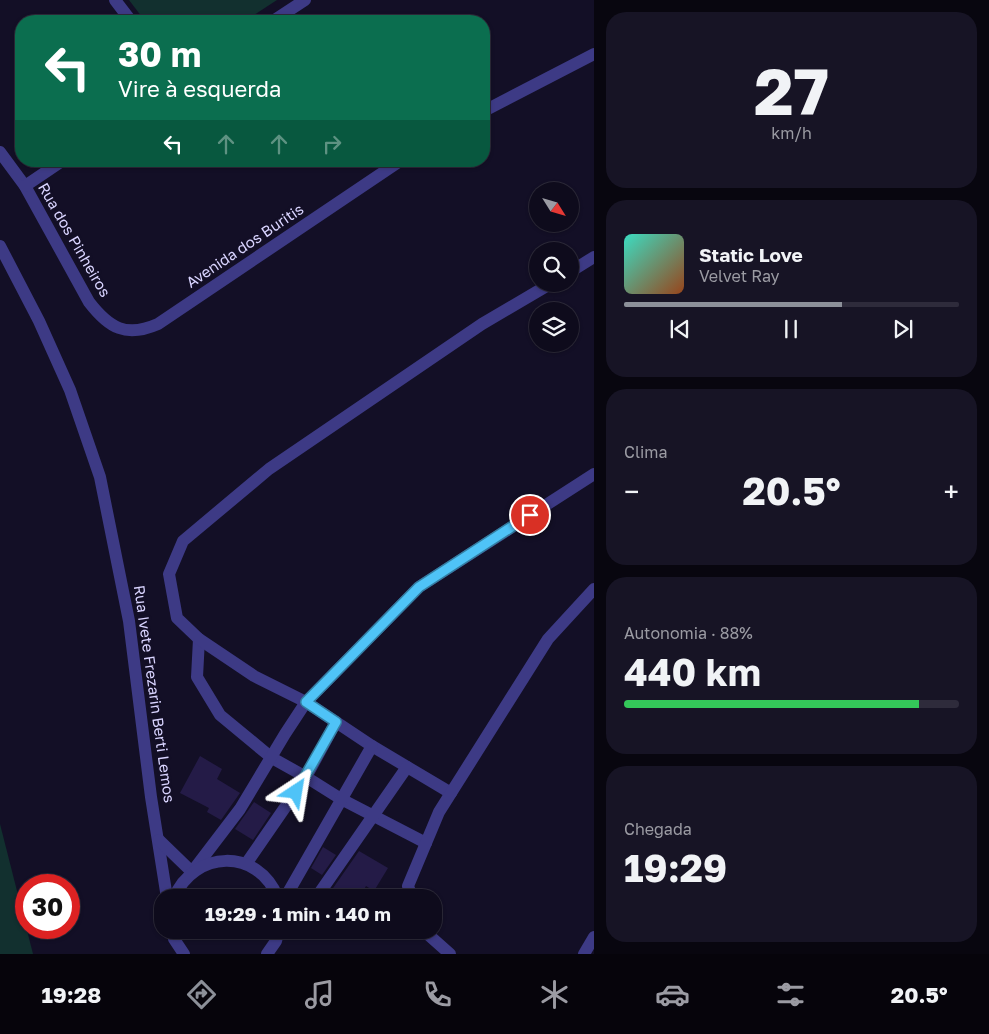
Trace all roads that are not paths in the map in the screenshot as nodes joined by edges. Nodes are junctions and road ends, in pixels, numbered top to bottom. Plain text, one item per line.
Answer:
1 (115, 0) edge
2 (305, 0) edge
3 (126, 15) edge
4 (282, 15) edge
5 (594, 54) edge
6 (490, 108) edge
7 (0, 152) edge
8 (53, 167) edge
9 (391, 167) edge
10 (25, 186) junction
11 (0, 246) edge
12 (594, 258) edge
13 (579, 267) edge
14 (536, 292) edge
15 (102, 319) joint
16 (594, 474) edge
17 (594, 589) edge
18 (199, 639) junction
19 (306, 702) junction
20 (336, 722) junction
21 (372, 746) junction
22 (272, 758) junction
23 (408, 767) junction
24 (306, 777) junction
25 (451, 793) junction
26 (341, 799) junction
27 (372, 815) junction
28 (159, 840) junction
29 (426, 843) junction
30 (246, 864) junction
31 (192, 872) junction
32 (166, 889) edge
33 (178, 889) edge
34 (274, 889) edge
35 (290, 889) edge
36 (322, 889) edge
37 (409, 889) edge
38 (594, 937) edge
39 (173, 939) edge
40 (174, 939) edge
41 (277, 939) edge
42 (432, 939) edge
43 (175, 954) edge
44 (184, 954) edge
45 (267, 954) edge
46 (450, 954) edge
47 (584, 954) edge

1 - 3 street
2 - 4 street
5 - 6 street
7 - 10 street, Rua dos Pinheiros
8 - 10 street
9 - 15 street, Avenida dos Buritis
10 - 15 street, Rua dos Pinheiros
11 - 28 street, Rua Ivete Frezarin Berti Lemos
12 - 13 street
14 - 18 street
16 - 19 street
17 - 25 street
18 - 19 street
18 - 22 street
19 - 20 street
19 - 22 street
20 - 21 street
20 - 24 street
21 - 23 street
21 - 26 street
22 - 24 street
22 - 31 street
23 - 25 street
23 - 27 street
24 - 26 street
24 - 30 street
25 - 29 street
26 - 27 street
26 - 35 street
27 - 29 street
27 - 36 street
28 - 31 street
28 - 32 street, Rua Ivete Frezarin Berti Lemos
29 - 37 street
30 - 31 street
30 - 34 street
31 - 33 street
38 - 47 street
39 - 43 street
40 - 44 street
41 - 45 street
42 - 46 street

